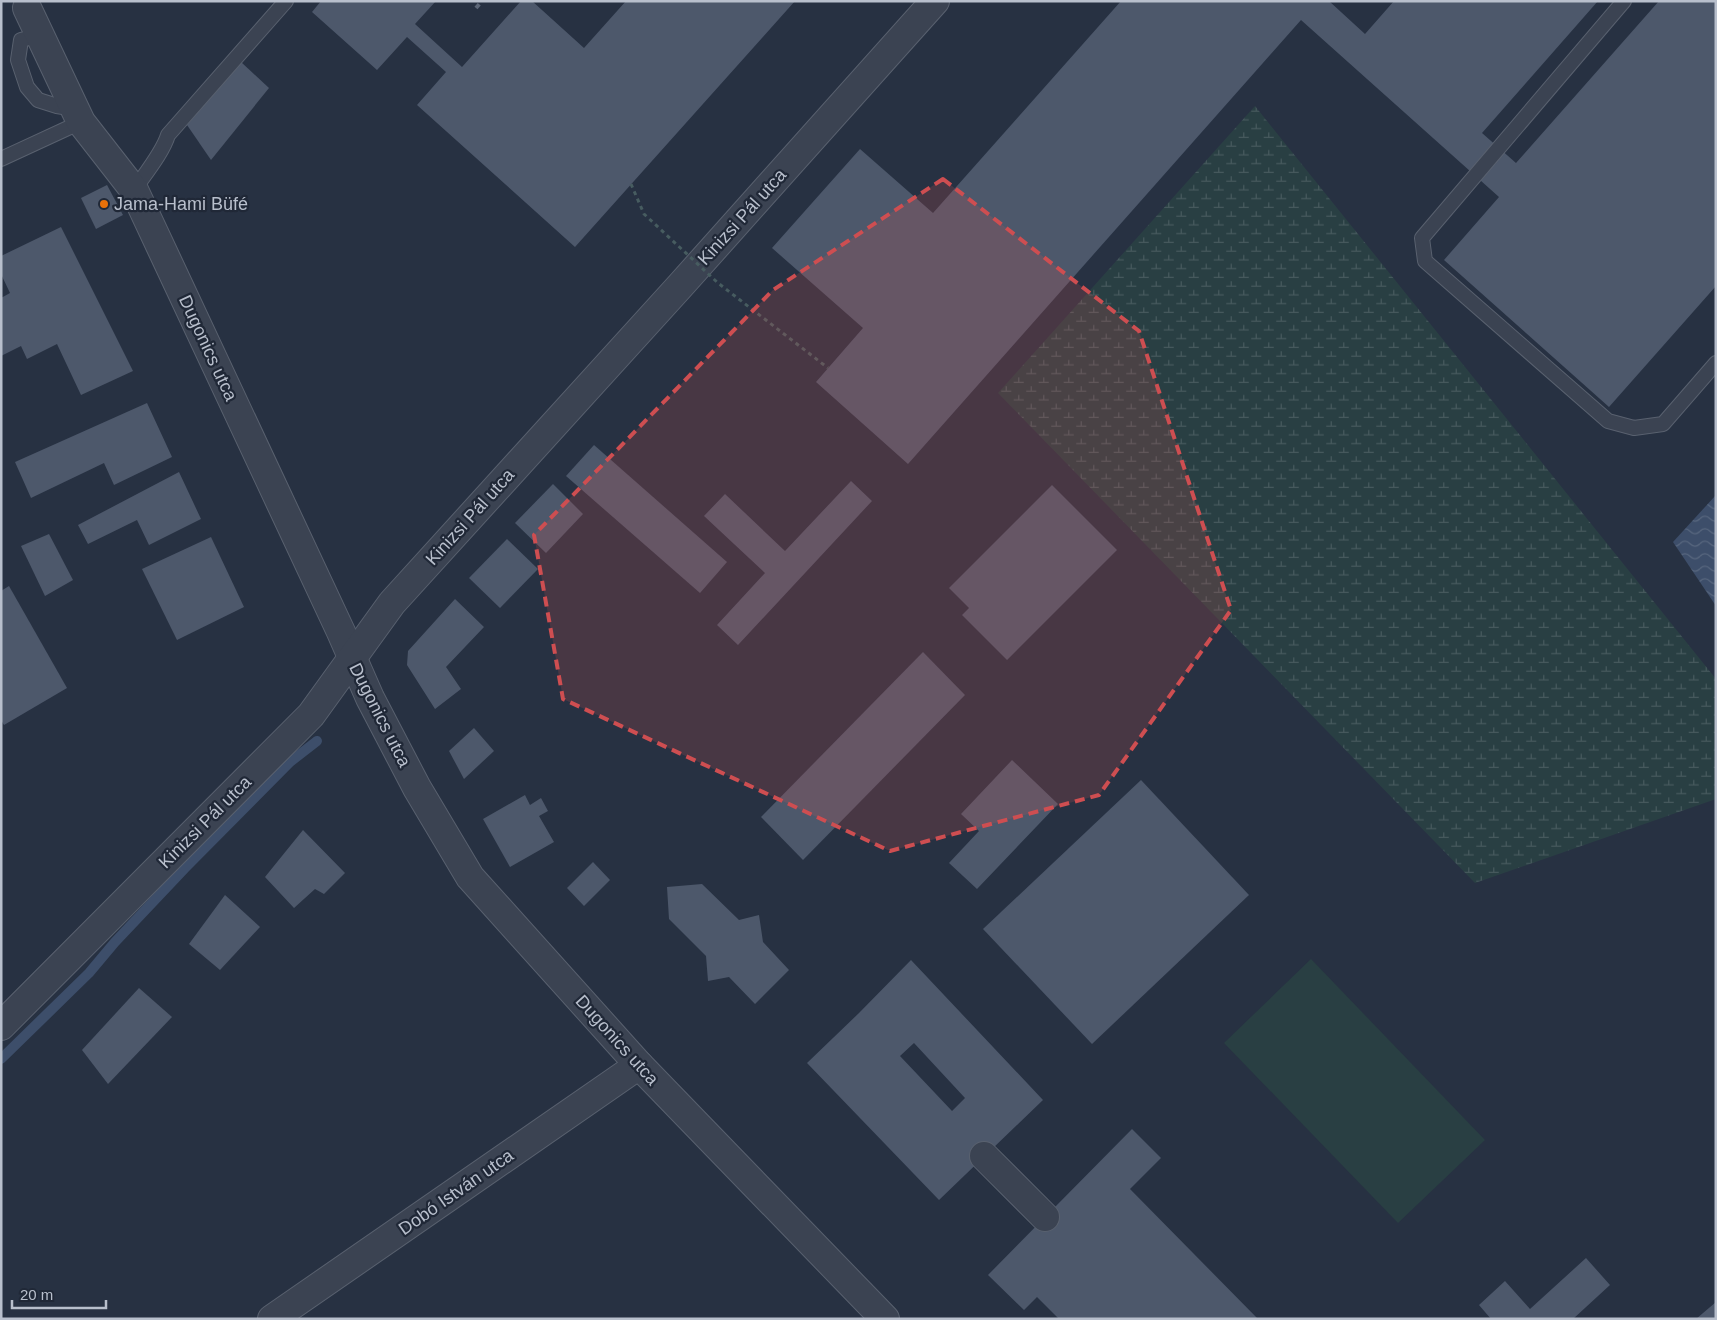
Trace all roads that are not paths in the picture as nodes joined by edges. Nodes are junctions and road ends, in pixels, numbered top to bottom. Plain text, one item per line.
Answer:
1 (286, 1) edge
2 (935, 1) edge
3 (1624, 1) edge
4 (28, 8) dead end
5 (78, 116) junction
6 (1, 160) edge
7 (134, 190) junction
8 (1716, 363) edge
9 (352, 658) junction
10 (1, 1026) edge
11 (639, 1065) junction
12 (984, 1156) dead end
13 (1045, 1217) dead end
14 (272, 1319) edge
15 (884, 1319) edge

1 - 7 lane
2 - 9 street, Kinizsi Pál utca
3 - 8 lane
4 - 5 street, Dugonics utca
5 - 6 lane
5 - 7 street, Dugonics utca
7 - 9 street, Dugonics utca
9 - 10 street, Kinizsi Pál utca
9 - 11 street, Dugonics utca
11 - 14 street, Dobó István utca
11 - 15 street, Dugonics utca
12 - 13 street

